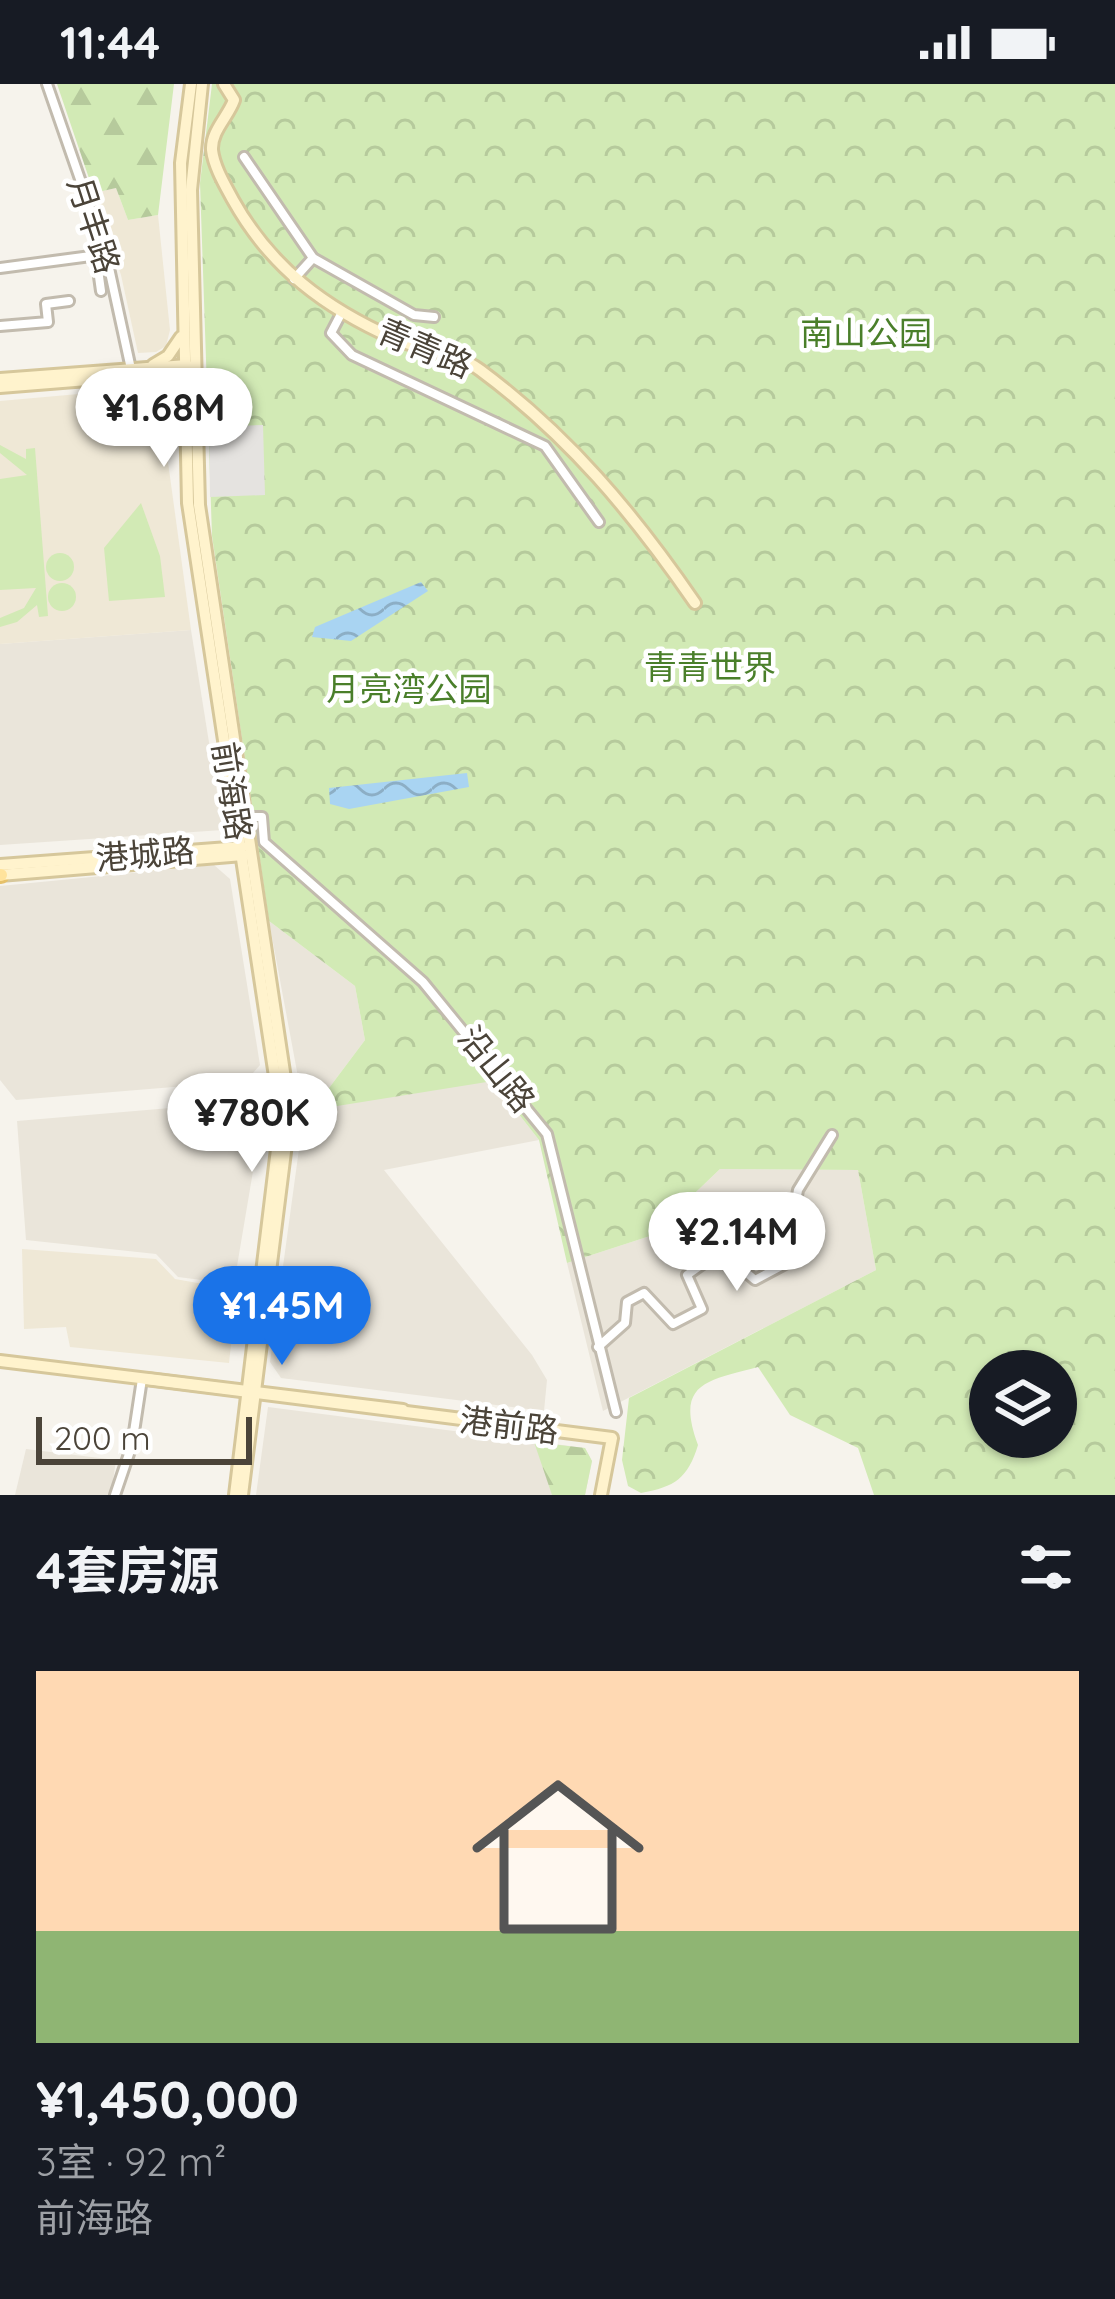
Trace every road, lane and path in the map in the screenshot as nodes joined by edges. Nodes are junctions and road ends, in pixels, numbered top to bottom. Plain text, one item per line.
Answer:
1 (47, 84) edge
2 (191, 84) edge
3 (202, 84) edge
4 (224, 84) edge
5 (244, 157) dead end
6 (101, 255) junction
7 (313, 258) junction
8 (0, 268) edge
9 (293, 280) junction
10 (101, 291) dead end
11 (70, 301) dead end
12 (342, 311) junction
13 (434, 317) dead end
14 (0, 326) edge
15 (184, 328) junction
16 (131, 368) junction
17 (189, 369) junction
18 (154, 371) junction
19 (0, 383) edge
20 (186, 407) junction
21 (577, 449) junction
22 (560, 462) junction
23 (599, 522) dead end
24 (695, 603) dead end
25 (246, 817) junction
26 (244, 850) junction
27 (0, 865) edge
28 (0, 875) edge
29 (832, 1135) dead end
30 (598, 1347) junction
31 (0, 1361) edge
32 (144, 1379) junction
33 (251, 1392) junction
34 (616, 1412) dead end
35 (115, 1495) edge
36 (238, 1495) edge
37 (601, 1495) edge

1 - 6 street, 月丰路
2 - 15 street, 前海路
3 - 17 street, 前海路
4 - 9 street, 青青路
5 - 7 street
6 - 8 street
6 - 10 street
6 - 16 street, 月丰路
7 - 9 street
7 - 13 street
9 - 12 street, 青青路
11 - 14 street
12 - 21 street, 青青路
12 - 22 street
15 - 17 street, 前海路
15 - 18 street
16 - 18 street
16 - 19 street
17 - 18 street
17 - 20 street, 前海路
17 - 25 street, 前海路
18 - 19 street
18 - 20 street
20 - 26 street, 前海路
21 - 22 street
21 - 24 street, 青青路
22 - 23 street
25 - 26 street, 前海路
25 - 30 street, 沿山路
26 - 27 street, 港城路
26 - 28 street, 港城路
26 - 33 street, 前海路
29 - 30 street
30 - 34 street, 沿山路
31 - 32 street, 港前路
32 - 33 street, 港前路
32 - 35 street
33 - 36 street, 前海路
33 - 37 street, 港前路

